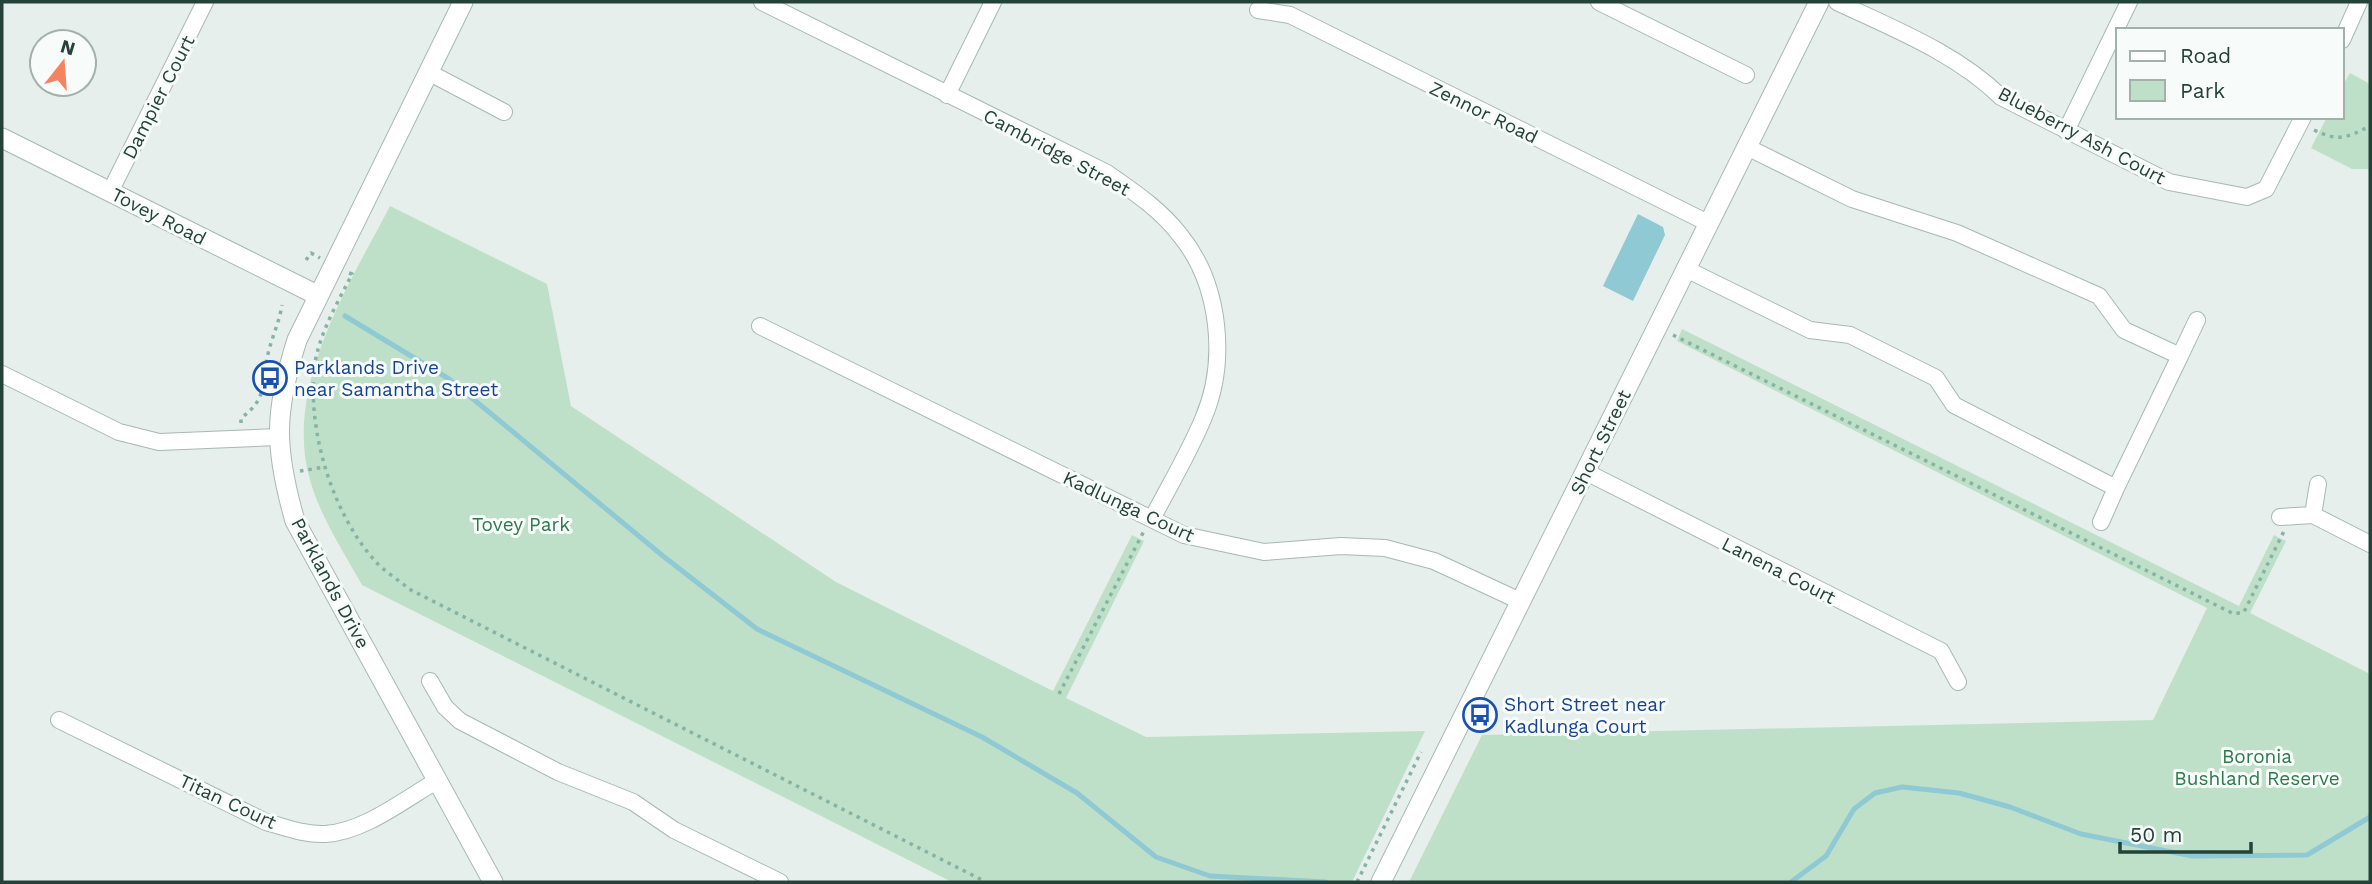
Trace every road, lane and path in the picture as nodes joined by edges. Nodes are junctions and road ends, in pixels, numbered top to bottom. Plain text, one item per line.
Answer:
1 (205, 2) edge
2 (463, 2) edge
3 (762, 2) edge
4 (993, 2) edge
5 (1599, 2) edge
6 (1819, 2) edge
7 (1837, 2) edge
8 (2129, 2) edge
9 (2359, 2) edge
10 (1258, 10) dead end
11 (2116, 28) edge
12 (2116, 29) edge
13 (2344, 36) edge
14 (428, 72) junction
15 (1746, 75) dead end
16 (947, 95) junction
17 (505, 112) dead end
18 (2301, 120) edge
19 (2370, 126) edge
20 (2066, 131) junction
21 (2, 138) edge
22 (1747, 147) junction
23 (110, 192) junction
24 (1708, 223) junction
25 (306, 260) dead end
26 (333, 265) junction
27 (1686, 269) junction
28 (317, 295) junction
29 (282, 305) dead end
30 (2197, 320) dead end
31 (760, 327) dead end
32 (1657, 328) junction
33 (2180, 356) junction
34 (2, 374) edge
35 (241, 423) dead end
36 (277, 437) junction
37 (325, 467) junction
38 (299, 471) dead end
39 (1586, 472) junction
40 (2318, 484) dead end
41 (2116, 488) junction
42 (2313, 515) junction
43 (2286, 517) joint
44 (1152, 519) junction
45 (2101, 522) dead end
46 (2370, 544) edge
47 (1520, 601) junction
48 (430, 681) dead end
49 (1958, 682) dead end
50 (1059, 694) dead end
51 (60, 720) dead end
52 (1421, 752) dead end
53 (438, 780) junction
54 (493, 882) edge
55 (780, 882) edge
56 (986, 882) edge
57 (1357, 882) edge
58 (1381, 882) edge

1 - 23 street, Dampier Court
2 - 14 street, Parklands Drive
3 - 16 street, Cambridge Street
4 - 16 street
5 - 15 street
6 - 22 street, Short Street
7 - 20 street, Blueberry Ash Court
8 - 11 street
9 - 13 street
10 - 24 street, Zennor Road
12 - 20 street
14 - 17 street
14 - 26 street, Parklands Drive
16 - 44 street, Cambridge Street
18 - 19 path
18 - 20 street, Blueberry Ash Court
21 - 23 street, Tovey Road
22 - 24 street, Short Street
22 - 33 street
23 - 28 street, Tovey Road
24 - 27 street, Short Street
25 - 26 path
26 - 28 street, Parklands Drive
26 - 37 path
27 - 32 street, Short Street
27 - 41 street
28 - 36 street, Parklands Drive
29 - 35 path
30 - 33 street
31 - 44 street, Kadlunga Court
32 - 39 street, Short Street
32 - 43 path
33 - 41 street
34 - 36 street
36 - 53 street, Parklands Drive
37 - 38 path
37 - 56 path
39 - 47 street, Short Street
39 - 49 street, Lanena Court
40 - 42 street
41 - 45 street
42 - 43 street
42 - 46 street
44 - 47 street, Kadlunga Court
44 - 50 path
47 - 58 street, Short Street
48 - 55 street
51 - 53 street, Titan Court
52 - 57 path
53 - 54 street, Parklands Drive

